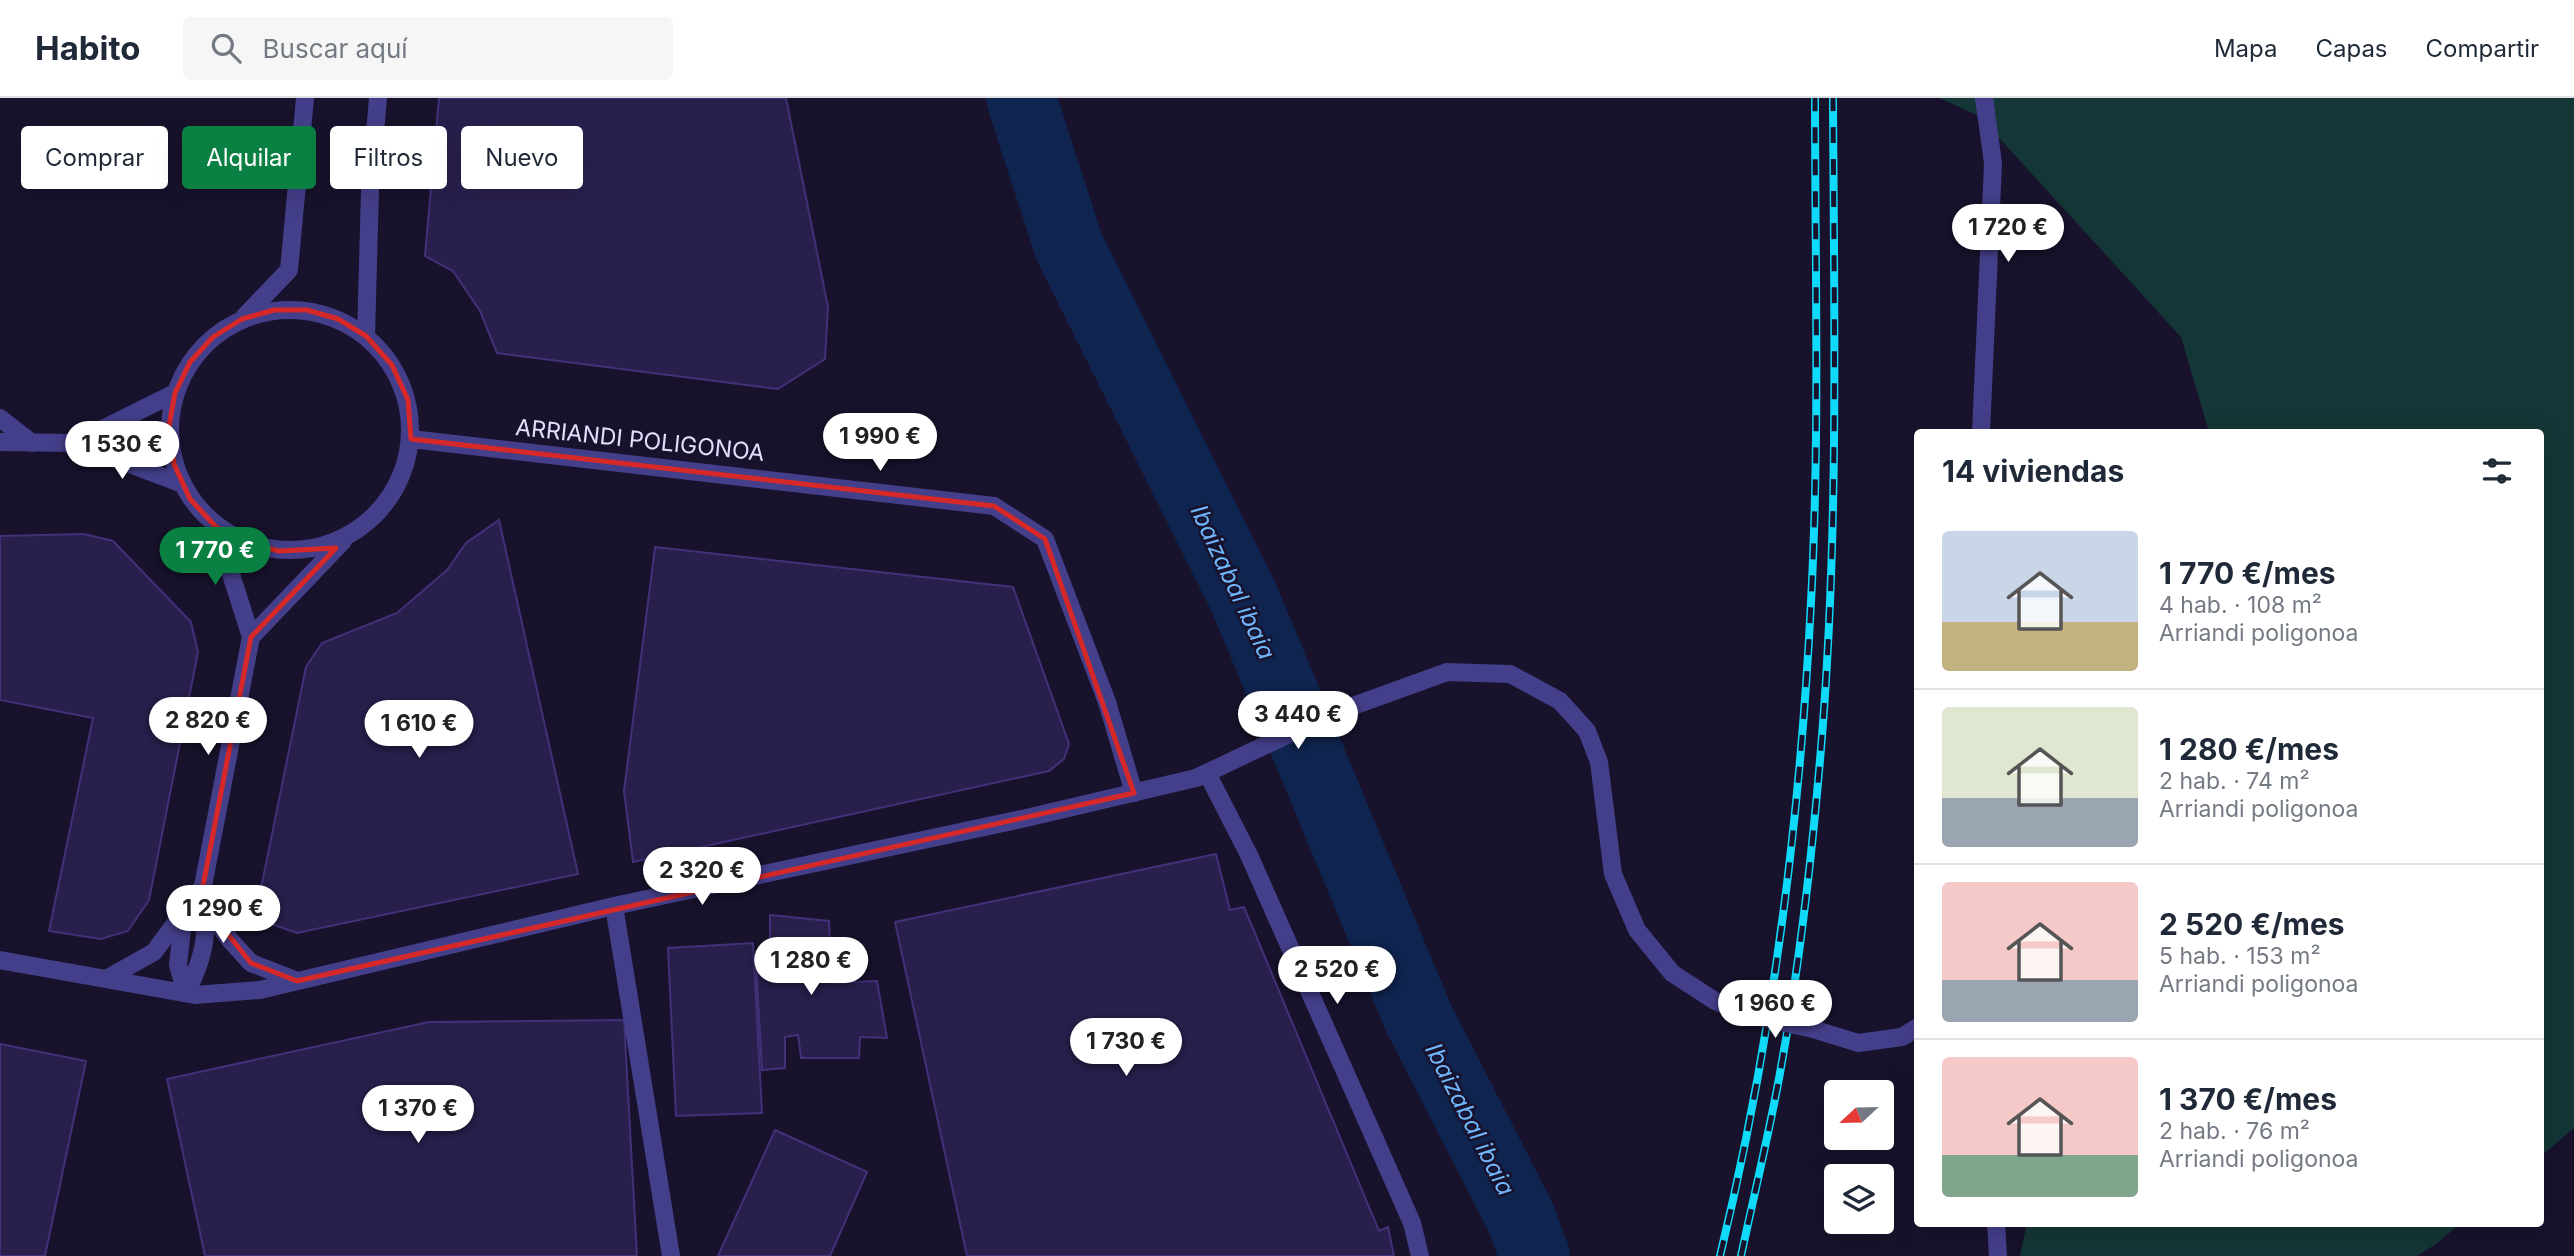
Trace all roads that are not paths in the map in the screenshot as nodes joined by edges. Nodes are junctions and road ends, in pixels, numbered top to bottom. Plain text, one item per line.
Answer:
1 (305, 98) edge
2 (378, 98) edge
3 (1984, 98) edge
4 (242, 319) junction
5 (366, 336) junction
6 (175, 393) junction
7 (0, 418) edge
8 (1981, 429) edge
9 (0, 436) edge
10 (411, 439) junction
11 (32, 443) junction
12 (74, 443) junction
13 (0, 444) edge
14 (183, 484) junction
15 (216, 527) junction
16 (345, 538) junction
17 (251, 637) junction
18 (1207, 773) junction
19 (1134, 793) junction
20 (202, 886) junction
21 (205, 906) junction
22 (614, 906) junction
23 (184, 911) junction
24 (0, 960) edge
25 (106, 979) junction
26 (297, 981) junction
27 (186, 993) junction
28 (1914, 1030) edge
29 (1996, 1227) edge
30 (671, 1256) edge
31 (1420, 1256) edge
32 (1998, 1256) edge

1 - 4 street
2 - 5 street
3 - 8 street
4 - 5 street
4 - 6 street
5 - 10 street
6 - 12 street
6 - 14 street
7 - 11 street
9 - 11 street
10 - 16 street
10 - 19 street, ARRIANDI POLIGONOA
11 - 12 street
11 - 13 street
12 - 14 street
14 - 15 street
15 - 16 street
15 - 17 street
16 - 17 street
17 - 20 street
18 - 19 street
18 - 28 street, bridge
18 - 31 street
19 - 22 street
20 - 21 street
20 - 23 street
21 - 26 street
21 - 27 street
22 - 26 street
22 - 30 street
23 - 25 street
23 - 27 street
24 - 25 street
25 - 27 street
26 - 27 street
29 - 32 street

